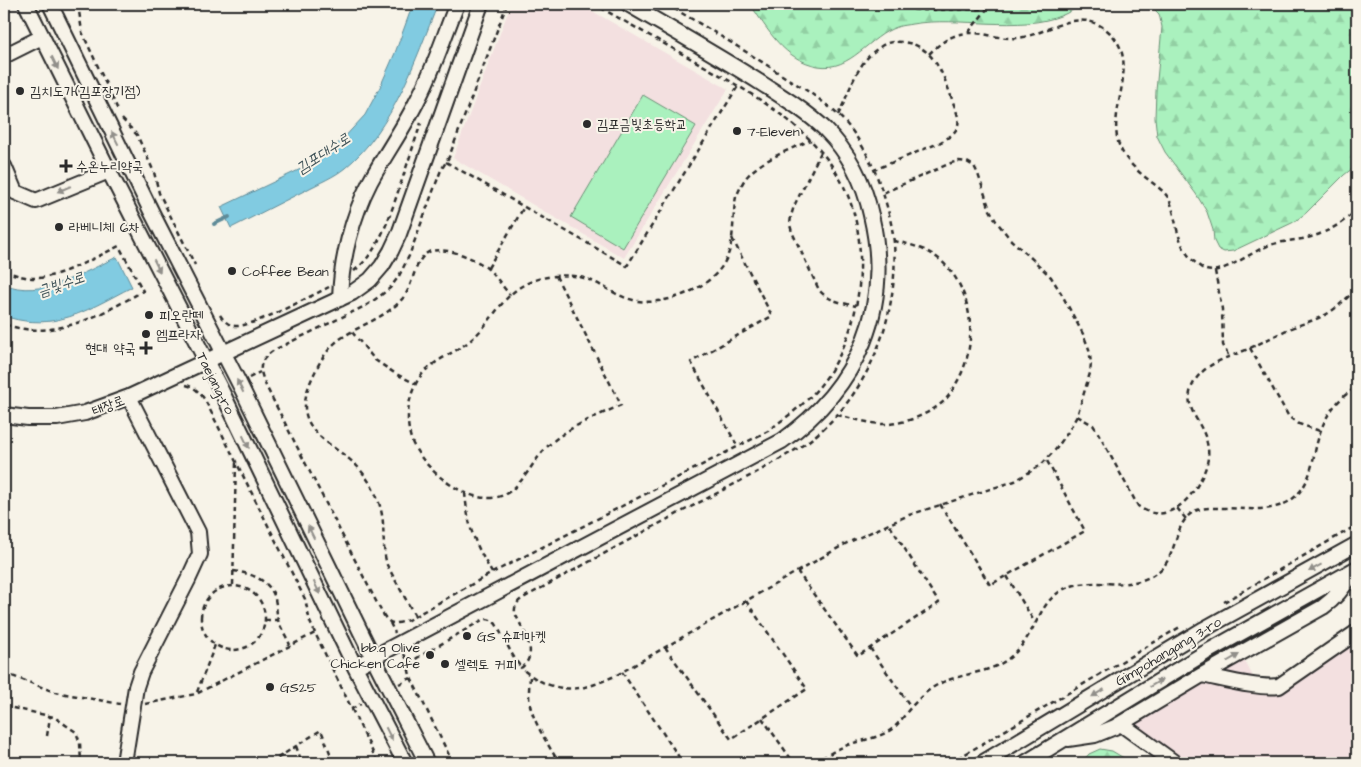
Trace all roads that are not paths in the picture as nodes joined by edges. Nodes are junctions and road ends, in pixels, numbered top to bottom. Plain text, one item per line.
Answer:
1 (26, 4) edge
2 (50, 4) edge
3 (457, 4) edge
4 (481, 4) edge
5 (628, 4) edge
6 (42, 38) junction
7 (4, 56) edge
8 (4, 166) edge
9 (109, 171) junction
10 (340, 299) junction
11 (223, 354) junction
12 (205, 362) junction
13 (129, 397) junction
14 (4, 415) edge
15 (1357, 544) edge
16 (1356, 569) edge
17 (1357, 632) edge
18 (373, 657) junction
19 (355, 667) junction
20 (1202, 675) junction
21 (1122, 724) junction
22 (1065, 739) junction
23 (124, 763) edge
24 (404, 763) edge
25 (427, 763) edge
26 (982, 763) edge
27 (1025, 763) edge
28 (1175, 763) edge

1 - 6 street, Taejang-ro
11 -> 2 street, Taejang-ro
3 - 10 street
4 - 10 street, 태장로
5 - 18 street
6 - 7 street
6 -> 9 street, Taejang-ro
9 -> 8 street
9 -> 12 street, Taejang-ro
10 - 11 street, 태장로
11 - 12 street, 태장로
18 -> 11 street, Taejang-ro
12 - 13 street, 태장로
12 -> 19 street, Taejang-ro
13 - 14 street, 태장로
13 - 23 street
15 -> 26 street, Gimpohangang 3-ro
20 -> 16 street
22 -> 16 street, Gimpohangang 3-ro
17 - 20 street
18 - 19 street
18 - 25 street, Taejang-ro
19 -> 24 street, Taejang-ro
20 - 21 street
21 - 22 street
21 - 28 street
22 - 27 street, Gimpohangang 3-ro

